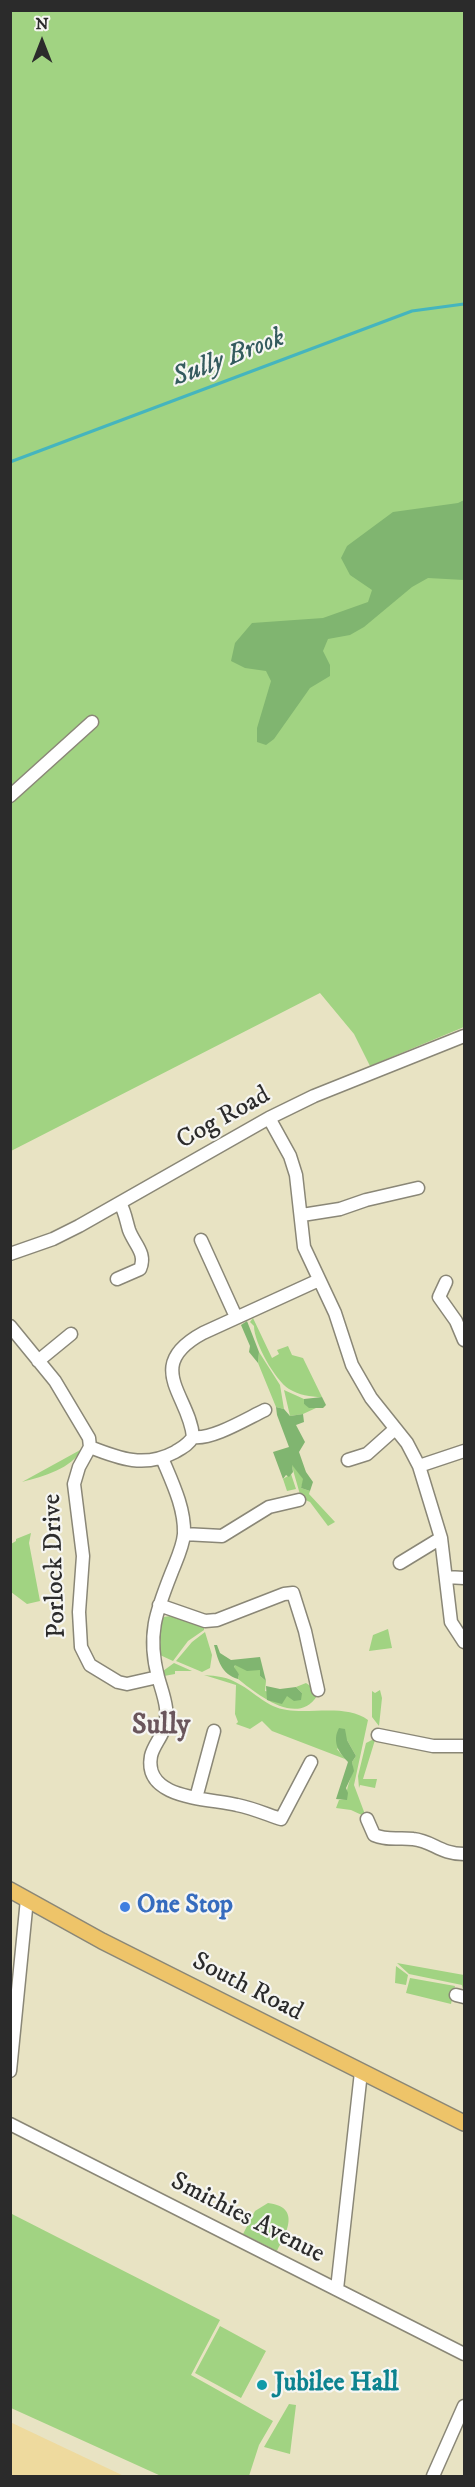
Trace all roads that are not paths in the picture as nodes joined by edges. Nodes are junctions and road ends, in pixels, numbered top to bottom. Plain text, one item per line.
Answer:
1 (92, 722) dead end
2 (10, 796) edge
3 (465, 1036) edge
4 (269, 1118) junction
5 (418, 1188) dead end
6 (120, 1203) junction
7 (302, 1215) junction
8 (201, 1240) dead end
9 (10, 1254) edge
10 (117, 1279) dead end
11 (319, 1280) junction
12 (446, 1282) dead end
13 (236, 1317) junction
14 (10, 1326) edge
15 (71, 1335) dead end
16 (465, 1340) edge
17 (38, 1361) junction
18 (265, 1410) dead end
19 (395, 1429) junction
20 (193, 1437) junction
21 (90, 1447) junction
22 (465, 1450) edge
23 (162, 1458) junction
24 (348, 1460) dead end
25 (419, 1466) junction
26 (299, 1500) dead end
27 (184, 1534) junction
28 (441, 1538) junction
29 (400, 1563) dead end
30 (446, 1577) junction
31 (465, 1578) edge
32 (159, 1605) junction
33 (465, 1642) edge
34 (158, 1677) junction
35 (318, 1690) dead end
36 (214, 1731) dead end
37 (378, 1735) dead end
38 (465, 1746) edge
39 (311, 1762) dead end
40 (196, 1798) junction
41 (367, 1819) dead end
42 (465, 1854) edge
43 (10, 1890) edge
44 (27, 1899) junction
45 (10, 2071) edge
46 (361, 2072) junction
47 (465, 2123) edge
48 (10, 2124) edge
49 (337, 2289) junction
50 (465, 2354) edge
51 (465, 2406) edge
52 (433, 2476) edge

1 - 2 street
3 - 4 street, Cog Road
4 - 6 street, Cog Road
4 - 7 street
5 - 7 street
6 - 9 street, Cog Road
6 - 10 street
7 - 11 street
8 - 13 street
11 - 13 street
11 - 19 street
12 - 16 street
13 - 20 street
14 - 17 street
15 - 17 street
17 - 21 street
18 - 20 street
19 - 24 street
19 - 25 street
20 - 23 street
21 - 23 street
21 - 34 street, Porlock Drive
22 - 25 street
23 - 27 street
25 - 28 street
26 - 27 street
27 - 32 street
28 - 29 street
28 - 30 street
30 - 31 street
30 - 33 street
32 - 34 street
32 - 35 street
34 - 40 street
36 - 40 street
37 - 38 street
39 - 40 street
41 - 42 street
43 - 44 main road, South Road
44 - 45 street
44 - 46 main road, South Road
46 - 47 main road, South Road
46 - 49 street
48 - 49 street, Smithies Avenue
49 - 50 street, Smithies Avenue
51 - 52 street

